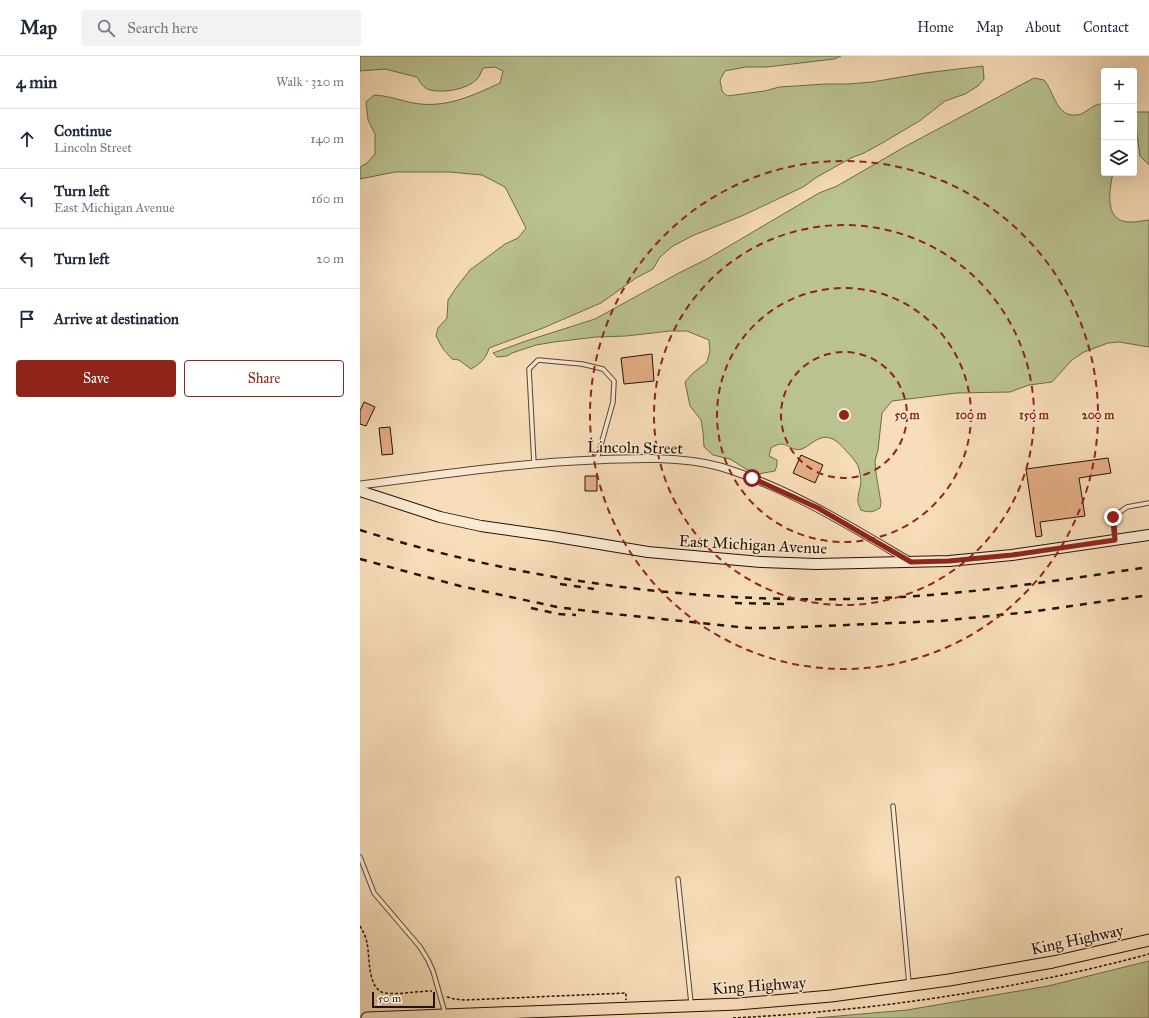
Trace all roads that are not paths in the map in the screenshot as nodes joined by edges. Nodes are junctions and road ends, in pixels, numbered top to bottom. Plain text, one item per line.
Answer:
1 (597, 460) junction
2 (534, 464) junction
3 (360, 485) edge
4 (360, 491) edge
5 (1149, 503) edge
6 (1149, 535) edge
7 (1115, 540) junction
8 (911, 562) junction
9 (893, 806) dead end
10 (360, 857) edge
11 (678, 879) dead end
12 (1149, 940) edge
13 (910, 986) junction
14 (692, 1006) junction
15 (446, 1015) junction
16 (367, 1018) edge

1 - 2 street, Lincoln Street
1 - 2 lane
1 - 8 street, Lincoln Street
2 - 3 street, Lincoln Street
4 - 8 street, East Michigan Avenue
5 - 7 lane
6 - 7 street, East Michigan Avenue
7 - 8 street, East Michigan Avenue
9 - 13 lane
10 - 15 lane
11 - 14 lane
12 - 13 main road, King Highway
13 - 14 main road, King Highway
14 - 15 main road, King Highway
15 - 16 main road, King Highway

